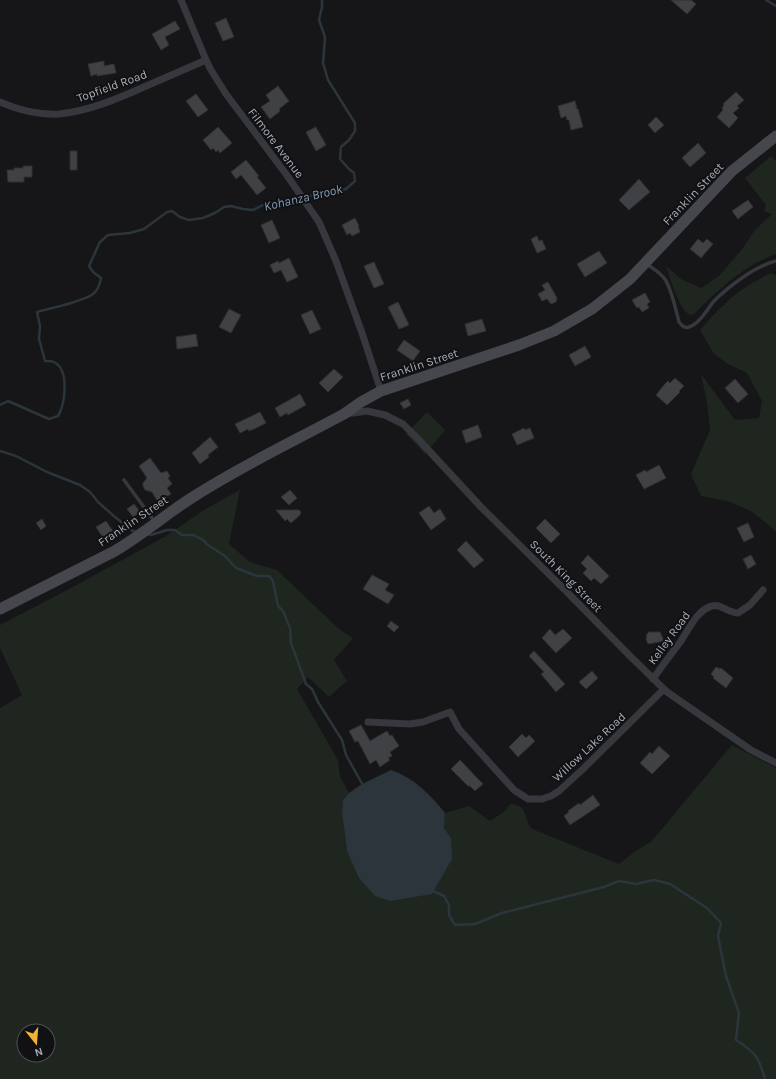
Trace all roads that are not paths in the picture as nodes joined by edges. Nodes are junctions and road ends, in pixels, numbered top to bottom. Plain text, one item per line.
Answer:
1 (181, 0) edge
2 (206, 60) junction
3 (0, 102) edge
4 (776, 136) edge
5 (776, 261) edge
6 (646, 264) junction
7 (381, 391) junction
8 (344, 414) junction
9 (124, 480) dead end
10 (156, 523) junction
11 (763, 590) dead end
12 (0, 608) edge
13 (653, 679) junction
14 (664, 689) junction
15 (368, 722) dead end
16 (776, 763) edge

1 - 2 street, Filmore Avenue
2 - 3 street, Topfield Road
2 - 7 street, Filmore Avenue
4 - 6 main road, Franklin Street
5 - 6 lane
6 - 7 main road, Franklin Street
7 - 8 main road, Franklin Street
8 - 10 main road, Franklin Street
8 - 13 street, South King Street
9 - 10 lane
10 - 12 main road, Franklin Street
11 - 13 street, Kelley Road
13 - 14 street, South King Street
14 - 15 street, Willow Lake Road
14 - 16 street, South King Street

